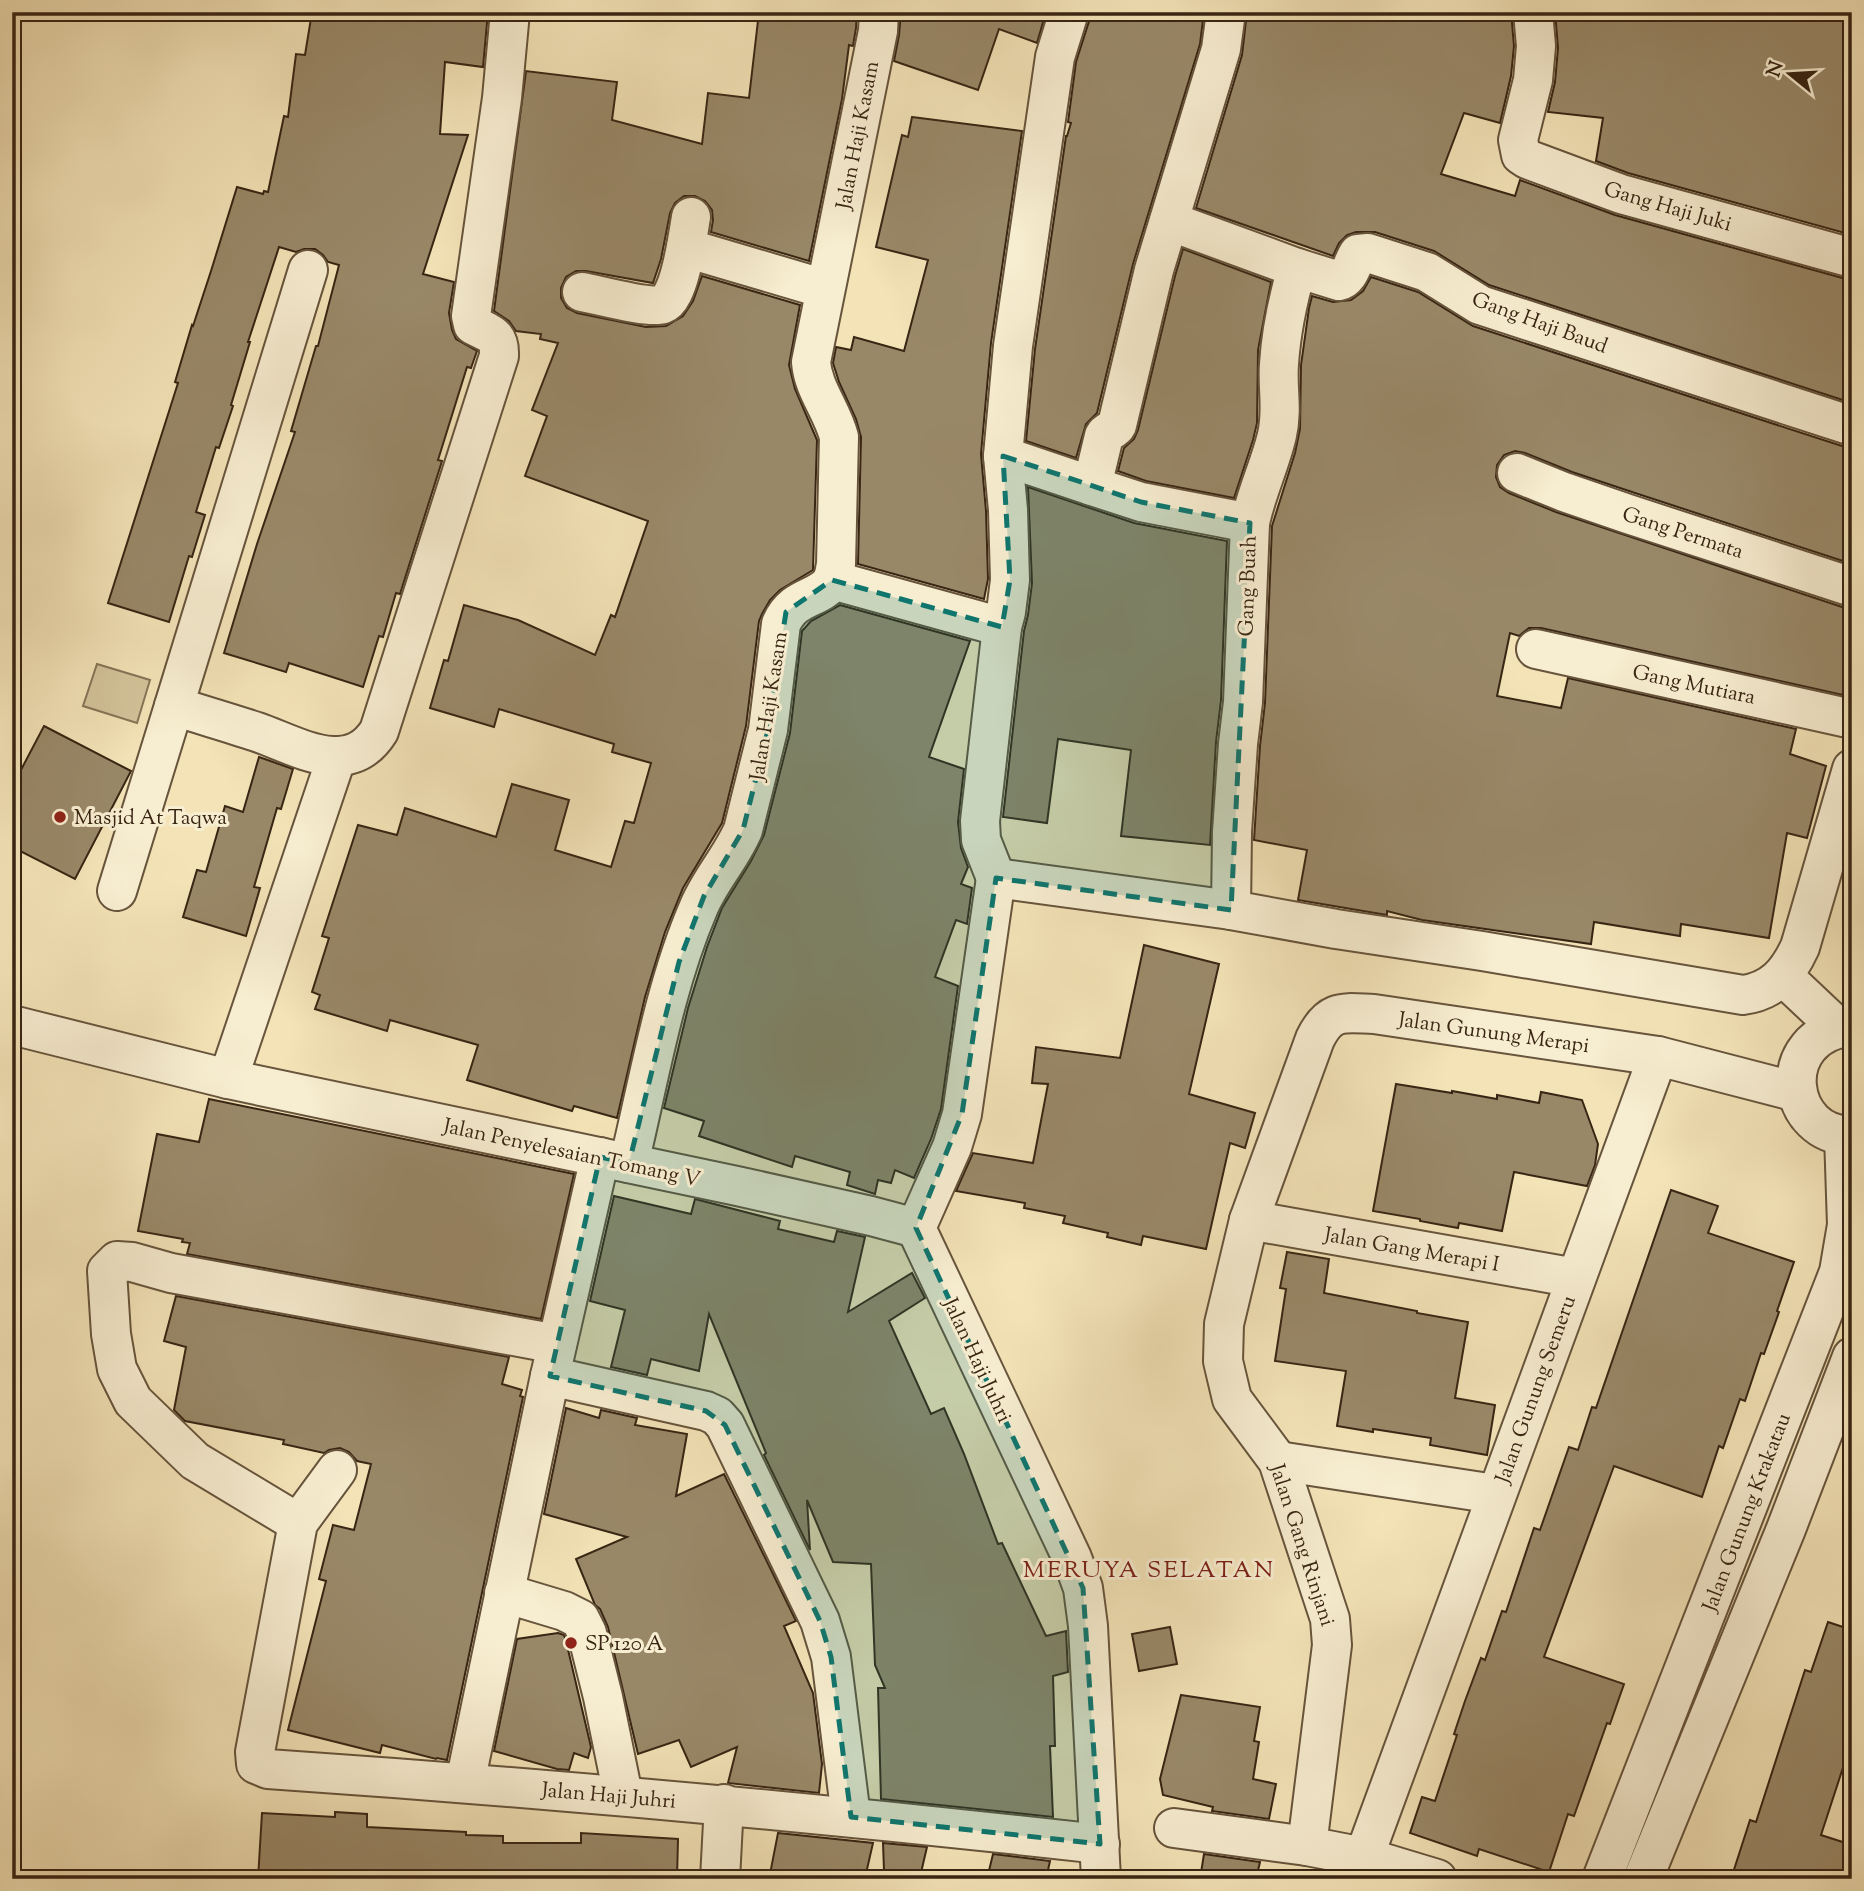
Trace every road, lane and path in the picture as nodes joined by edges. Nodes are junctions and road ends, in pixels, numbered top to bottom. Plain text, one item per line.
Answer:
1 (510, 12) edge
2 (879, 12) edge
3 (1069, 12) edge
4 (1226, 12) edge
5 (1533, 12) edge
6 (1169, 221) junction
7 (1852, 258) edge
8 (1297, 268) junction
9 (308, 270) dead end
10 (825, 289) junction
11 (582, 292) dead end
12 (1852, 426) edge
13 (1003, 456) junction
14 (1517, 473) dead end
15 (1091, 486) junction
16 (1250, 523) junction
17 (832, 580) junction
18 (1852, 587) edge
19 (1002, 627) junction
20 (1536, 649) dead end
21 (174, 706) junction
22 (1852, 719) edge
23 (337, 756) junction
24 (1852, 769) edge
25 (996, 878) junction
26 (117, 891) dead end
27 (1231, 910) junction
28 (1788, 969) junction
29 (1330, 1018) joint
30 (12, 1025) edge
31 (1844, 1027) edge
32 (1658, 1056) junction
33 (228, 1079) junction
34 (1797, 1091) junction
35 (1848, 1135) edge
36 (615, 1160) junction
37 (1249, 1220) junction
38 (916, 1228) junction
39 (1576, 1278) junction
40 (1852, 1357) edge
41 (554, 1360) junction
42 (1278, 1461) junction
43 (337, 1470) dead end
44 (1495, 1494) junction
45 (1744, 1516) junction
46 (298, 1523) junction
47 (1786, 1529) junction
48 (504, 1593) junction
49 (465, 1783) junction
50 (623, 1796) junction
51 (724, 1804) junction
52 (851, 1817) junction
53 (1174, 1828) dead end
54 (1307, 1846) junction
55 (1364, 1857) junction
56 (1101, 1861) edge
57 (720, 1879) edge
58 (1437, 1879) edge
59 (1602, 1879) edge
60 (1643, 1879) edge

1 - 23 street
2 - 10 street, Jalan Haji Kasam
3 - 13 street
4 - 6 street
5 - 7 street, Gang Haji Juki
6 - 8 street, Gang Haji Baud
6 - 15 street
8 - 12 street, Gang Haji Baud
8 - 16 street, Gang Buah
9 - 21 street
10 - 11 street
10 - 17 street, Jalan Haji Kasam
13 - 15 street
13 - 19 street
14 - 18 street, Gang Permata
15 - 16 street
16 - 27 street, Gang Buah
17 - 19 street
17 - 36 street, Jalan Haji Kasam
19 - 25 street
20 - 22 street, Gang Mutiara
21 - 23 street
21 - 26 street
23 - 33 street
24 - 28 street
25 - 27 street
25 - 38 street
27 - 28 street
28 - 31 street
29 - 32 street, Jalan Gunung Merapi
29 - 37 street, Jalan Gang Rinjani
30 - 33 street, Jalan Penyelesaian Tomang V
31 - 34 street
32 - 34 street
32 - 39 street, Jalan Gunung Semeru
33 - 36 street, Jalan Penyelesaian Tomang V
34 - 35 street
35 - 45 street, Jalan Gunung Krakatau
36 - 38 street, Jalan Penyelesaian Tomang V
36 - 41 street, Jalan Haji Kasam
37 - 39 street, Jalan Gang Merapi I
37 - 42 street, Jalan Gang Rinjani
38 - 56 street, Jalan Haji Juhri
39 - 44 street, Jalan Gunung Semeru
40 - 47 street, Jalan Gunung Krakatau
41 - 46 street
41 - 48 street, Jalan Haji Kasam
41 - 52 street
42 - 44 street
42 - 54 street, Jalan Gang Rinjani
43 - 46 street
44 - 55 street, Jalan Gunung Semeru
45 - 47 street
45 - 59 street, Jalan Gunung Krakatau
46 - 49 street, Jalan Haji Juhri
47 - 60 street, Jalan Gunung Krakatau
48 - 49 street, Jalan Haji Kasam
48 - 50 street
49 - 50 street, Jalan Haji Juhri
50 - 51 street, Jalan Haji Juhri
51 - 52 street, Jalan Haji Juhri
51 - 57 street
52 - 56 street, Jalan Haji Juhri
53 - 54 street
54 - 55 street
55 - 58 street

